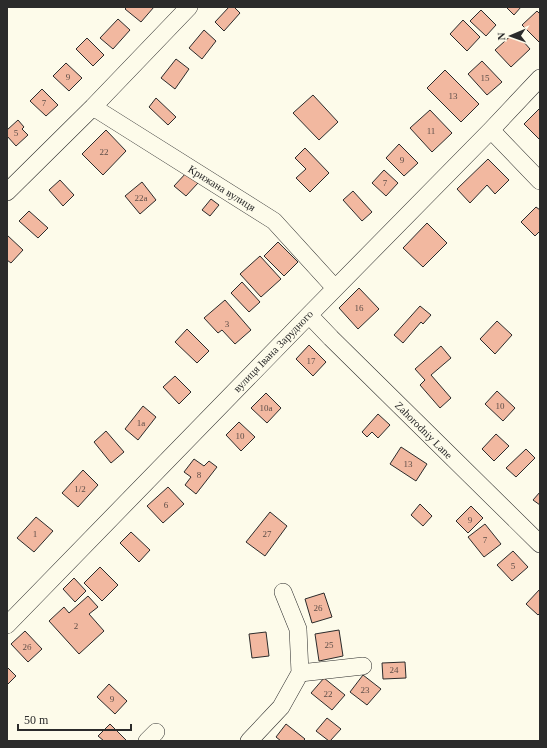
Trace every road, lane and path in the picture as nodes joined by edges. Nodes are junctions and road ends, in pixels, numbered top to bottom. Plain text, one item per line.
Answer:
1 (189, 7) edge
2 (540, 78) edge
3 (93, 107) junction
4 (491, 130) junction
5 (540, 181) edge
6 (7, 192) edge
7 (335, 288) junction
8 (309, 315) junction
9 (540, 544) edge
10 (283, 592) dead end
11 (7, 625) edge
12 (363, 666) dead end
13 (300, 673) junction
14 (249, 741) edge

1 - 3 street
2 - 4 street, вулиця Івана Зарудного
3 - 6 street
3 - 7 street, Крижана вулиця
4 - 5 street
4 - 7 street, вулиця Івана Зарудного
7 - 8 street, вулиця Івана Зарудного
8 - 9 street, Zahorodniy Lane
8 - 11 street, вулиця Івана Зарудного
10 - 13 street
12 - 13 street
13 - 14 street

